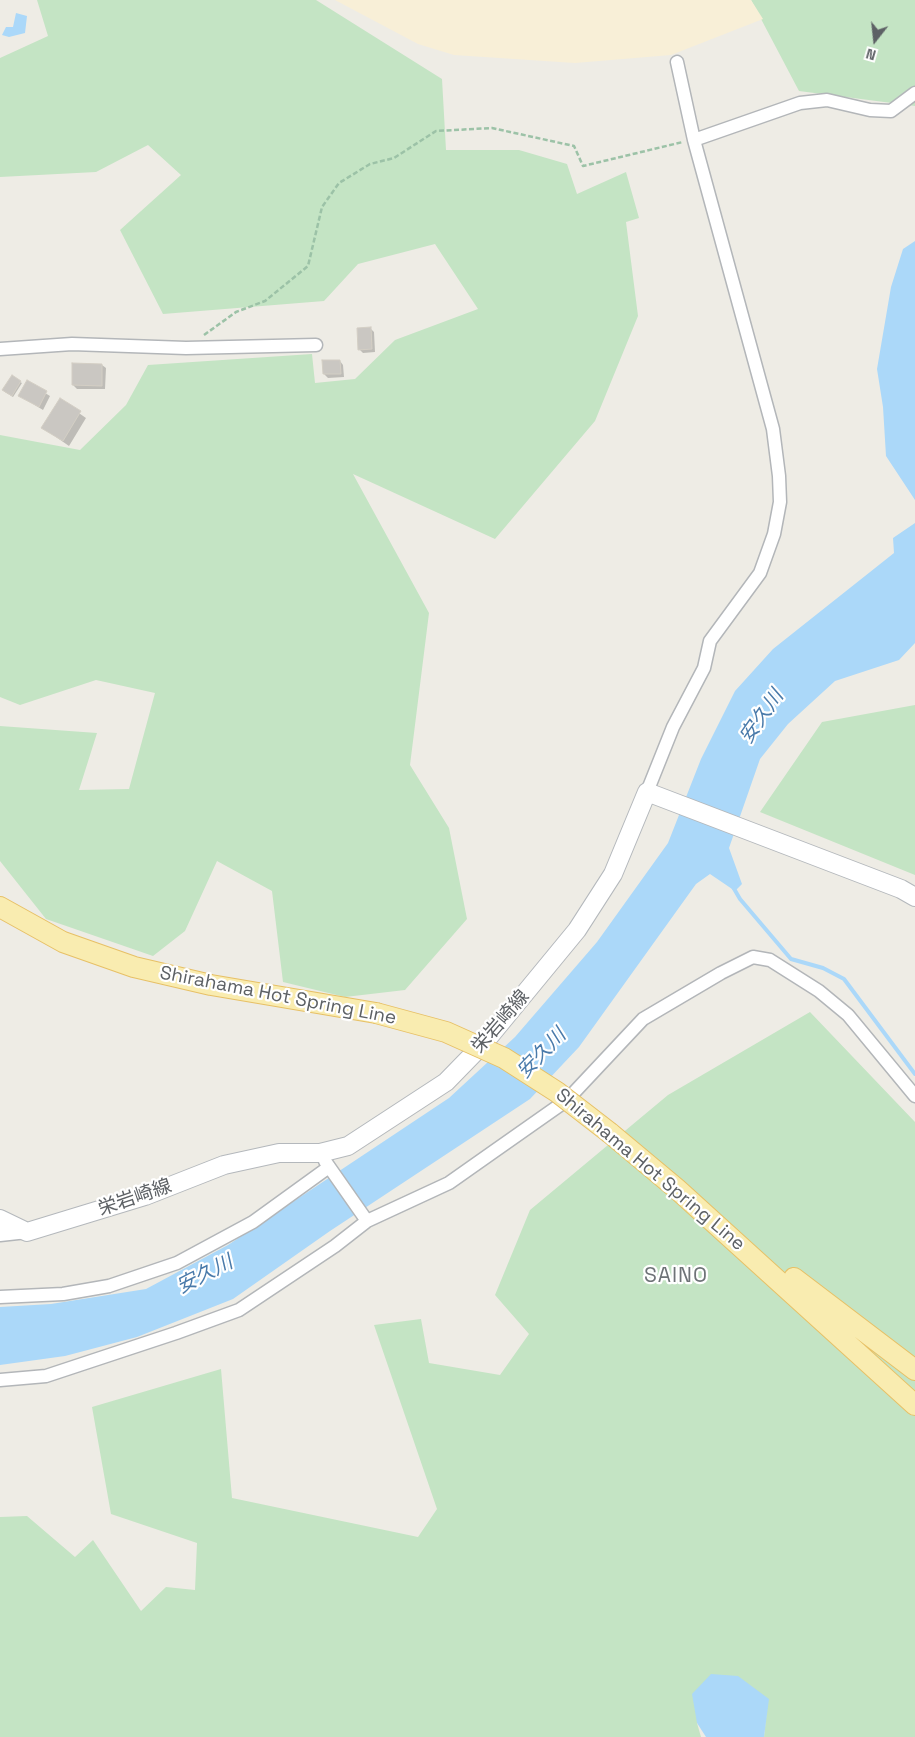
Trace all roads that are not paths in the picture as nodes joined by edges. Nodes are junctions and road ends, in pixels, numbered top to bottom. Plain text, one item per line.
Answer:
1 (677, 62) dead end
2 (915, 93) edge
3 (694, 140) junction
4 (316, 345) dead end
5 (0, 349) edge
6 (647, 792) junction
7 (915, 897) edge
8 (0, 907) edge
9 (915, 1096) edge
10 (325, 1160) junction
11 (677, 1189) junction
12 (365, 1218) junction
13 (0, 1219) edge
14 (27, 1232) junction
15 (0, 1235) edge
16 (757, 1261) junction
17 (0, 1297) edge
18 (915, 1370) edge
19 (0, 1380) edge
20 (915, 1405) edge
21 (915, 1419) edge

1 - 3 street
2 - 3 street
3 - 6 street
4 - 5 street
6 - 7 main road
6 - 10 main road, 栄岩崎線
8 - 11 main road, Shirahama Hot Spring Line, bridge
9 - 12 street
10 - 12 street
10 - 14 main road, 栄岩崎線
10 - 17 street
11 - 16 main road, Shirahama Hot Spring Line
11 - 18 main road
12 - 19 street
13 - 14 main road
14 - 15 street
16 - 20 main road, Shirahama Hot Spring Line
16 - 21 main road

